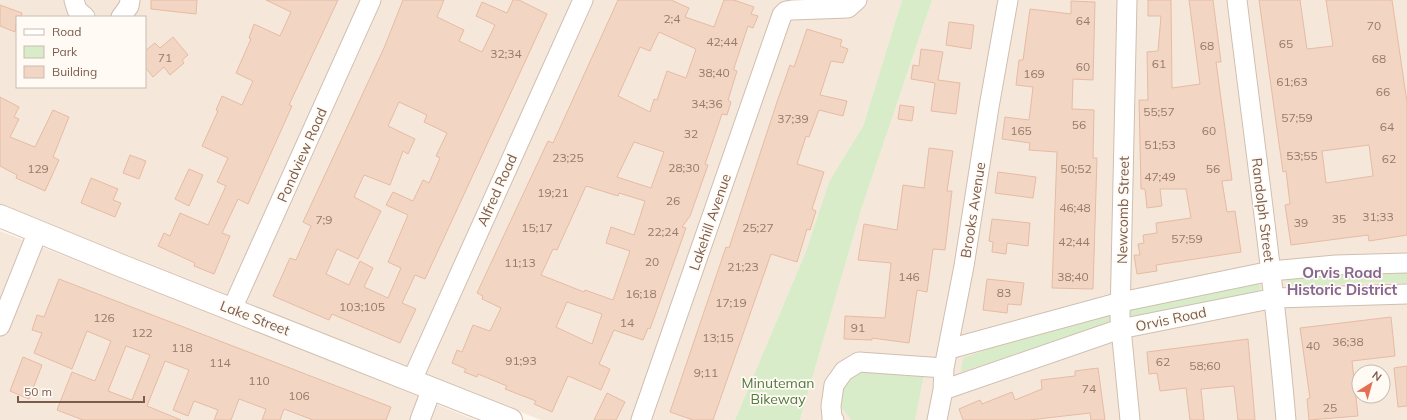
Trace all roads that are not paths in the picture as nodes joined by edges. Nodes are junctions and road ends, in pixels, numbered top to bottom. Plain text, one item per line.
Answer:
1 (74, 0) edge
2 (130, 0) edge
3 (372, 0) edge
4 (582, 0) edge
5 (856, 0) edge
6 (1008, 0) edge
7 (1127, 0) edge
8 (1237, 0) edge
9 (84, 16) edge
10 (122, 16) edge
11 (0, 216) edge
12 (38, 231) junction
13 (1407, 263) edge
14 (1271, 271) junction
15 (1407, 294) edge
16 (1275, 298) junction
17 (1121, 302) junction
18 (232, 309) junction
19 (0, 326) edge
20 (1120, 329) junction
21 (949, 349) junction
22 (944, 368) junction
23 (412, 380) junction
24 (432, 388) junction
25 (943, 390) junction
26 (420, 420) edge
27 (511, 420) edge
28 (641, 420) edge
29 (834, 420) edge
30 (937, 420) edge
31 (1130, 420) edge
32 (1286, 420) edge

1 - 9 street
2 - 10 street
3 - 18 street, Pondview Road
4 - 23 street, Alfred Road
5 - 28 street, Lakehill Avenue
6 - 21 street, Brooks Avenue
7 - 17 street, Newcomb Street
8 - 14 street, Randolph Street
11 - 12 main road, Lake Street
12 - 18 main road, Lake Street
12 - 19 street
13 - 14 street, Orvis Road
14 - 16 street, Randolph Street
14 - 17 street, Orvis Road
15 - 16 street, Orvis Road
16 - 20 street, Orvis Road
16 - 32 street, Randolph Street
17 - 20 street, Newcomb Street
17 - 21 street, Orvis Road
18 - 23 main road, Lake Street
20 - 25 street, Orvis Road
20 - 31 street, Newcomb Street
21 - 22 street, Brooks Avenue
22 - 25 street, Brooks Avenue
22 - 29 street
23 - 24 main road, Lake Street
24 - 26 street
24 - 27 main road, Lake Street
25 - 30 street, Brooks Avenue

